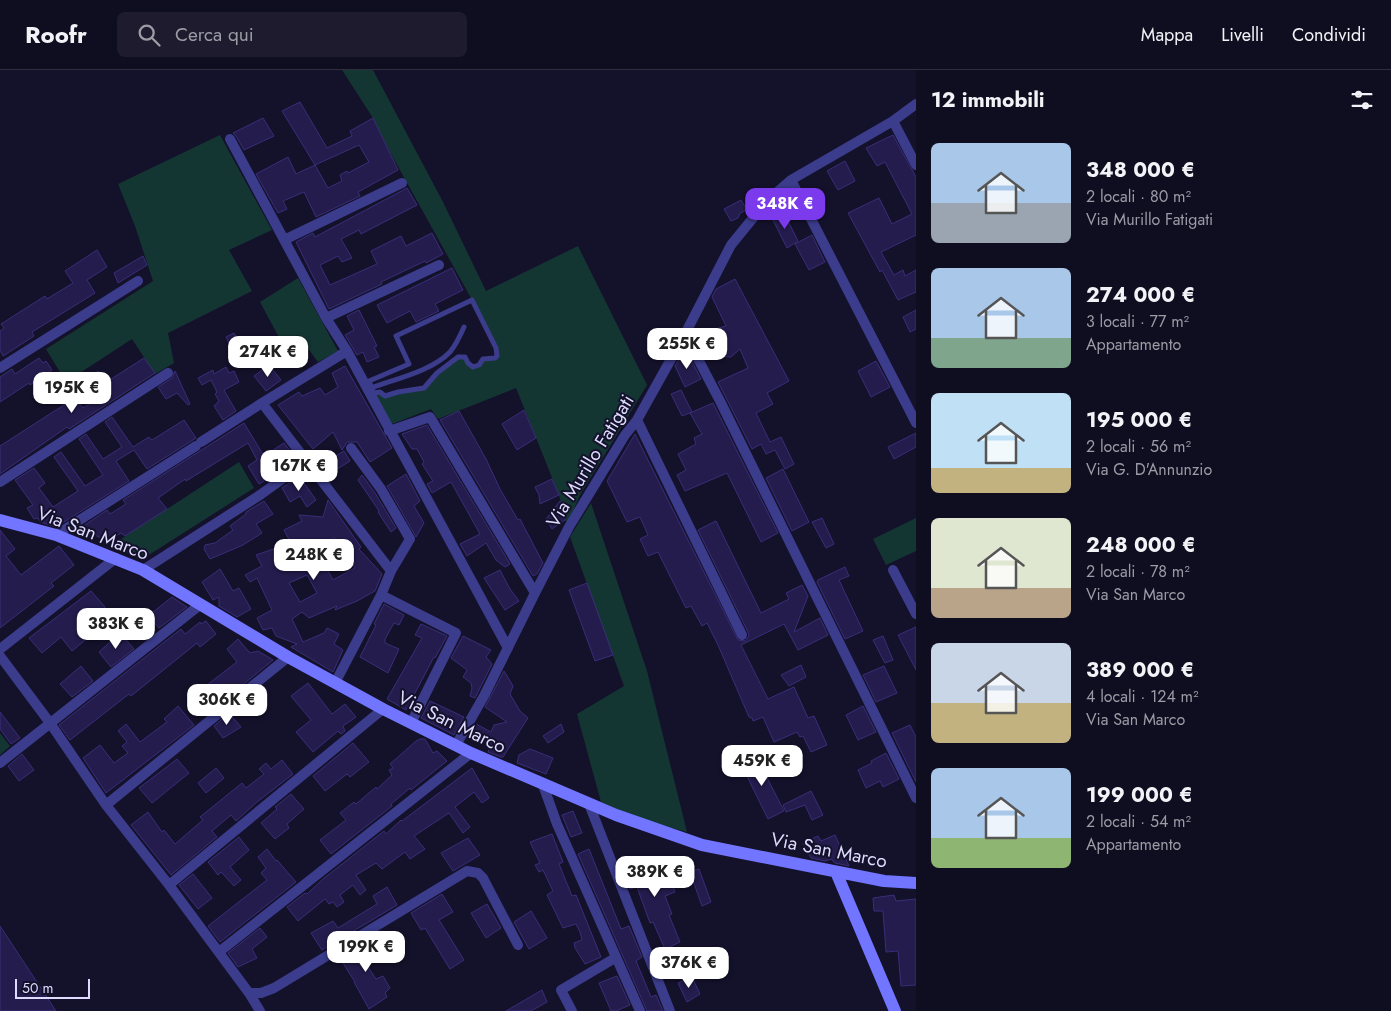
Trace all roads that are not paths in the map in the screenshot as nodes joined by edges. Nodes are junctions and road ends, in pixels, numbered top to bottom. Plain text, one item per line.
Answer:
1 (916, 104) edge
2 (893, 120) junction
3 (230, 139) dead end
4 (916, 165) edge
5 (791, 180) junction
6 (402, 183) dead end
7 (284, 240) junction
8 (439, 265) dead end
9 (138, 281) dead end
10 (326, 318) junction
11 (464, 328) dead end
12 (685, 334) junction
13 (396, 336) joint
14 (347, 352) junction
15 (0, 368) edge
16 (168, 373) dead end
17 (368, 389) junction
18 (262, 403) junction
19 (637, 420) junction
20 (916, 423) edge
21 (389, 431) junction
22 (351, 448) dead end
23 (306, 462) junction
24 (0, 482) edge
25 (0, 520) edge
26 (56, 535) junction
27 (116, 558) junction
28 (143, 570) junction
29 (893, 570) dead end
30 (391, 571) junction
31 (535, 593) junction
32 (382, 595) junction
33 (201, 604) junction
34 (916, 614) edge
35 (742, 635) dead end
36 (508, 648) junction
37 (0, 649) edge
38 (0, 656) edge
39 (288, 657) junction
40 (335, 683) junction
41 (383, 709) junction
42 (50, 723) junction
43 (411, 723) junction
44 (456, 745) junction
45 (472, 753) junction
46 (0, 763) edge
47 (543, 785) junction
48 (916, 798) edge
49 (589, 804) junction
50 (106, 805) junction
51 (836, 872) junction
52 (916, 883) edge
53 (168, 885) junction
54 (518, 945) dead end
55 (219, 952) junction
56 (615, 958) junction
57 (249, 993) junction
58 (260, 1011) edge
59 (572, 1011) edge
60 (640, 1011) edge
61 (670, 1011) edge
62 (895, 1011) edge

1 - 2 street, Via Murillo Fatigati
2 - 4 street
2 - 5 street, Via Murillo Fatigati
3 - 7 street
5 - 12 street, Via Murillo Fatigati
5 - 20 street
6 - 7 street
7 - 10 street
8 - 10 street
9 - 15 street
10 - 14 street
11 - 17 lane
12 - 19 street, Via Murillo Fatigati
12 - 48 street
13 - 13 lane
14 - 17 street
14 - 18 street
16 - 24 street
17 - 21 street
18 - 23 street
18 - 26 street
19 - 31 street, Via Murillo Fatigati
19 - 35 street
21 - 31 street
21 - 36 street
22 - 30 street
23 - 28 street
23 - 30 street
25 - 26 main road, Via San Marco
26 - 27 main road, Via San Marco
27 - 28 main road, Via San Marco
27 - 37 street
28 - 33 main road, Via San Marco
29 - 34 street
30 - 32 street
31 - 36 street, Via Murillo Fatigati
32 - 40 street
32 - 43 street
33 - 39 main road, Via San Marco
33 - 42 street
36 - 44 street, Via Murillo Fatigati
38 - 42 street
39 - 40 main road, Via San Marco
39 - 50 street
40 - 41 main road, Via San Marco
41 - 43 main road, Via San Marco
41 - 53 street
42 - 46 street
42 - 50 street
43 - 44 main road, Via San Marco
44 - 45 main road, Via San Marco
45 - 47 main road, Via San Marco
45 - 55 street
47 - 49 main road, Via San Marco
47 - 56 street
49 - 51 main road, Via San Marco
49 - 61 street
50 - 53 street
51 - 52 main road, Via San Marco
51 - 62 main road
53 - 55 street
54 - 57 street
55 - 57 street
56 - 59 street
56 - 60 street
57 - 58 street

